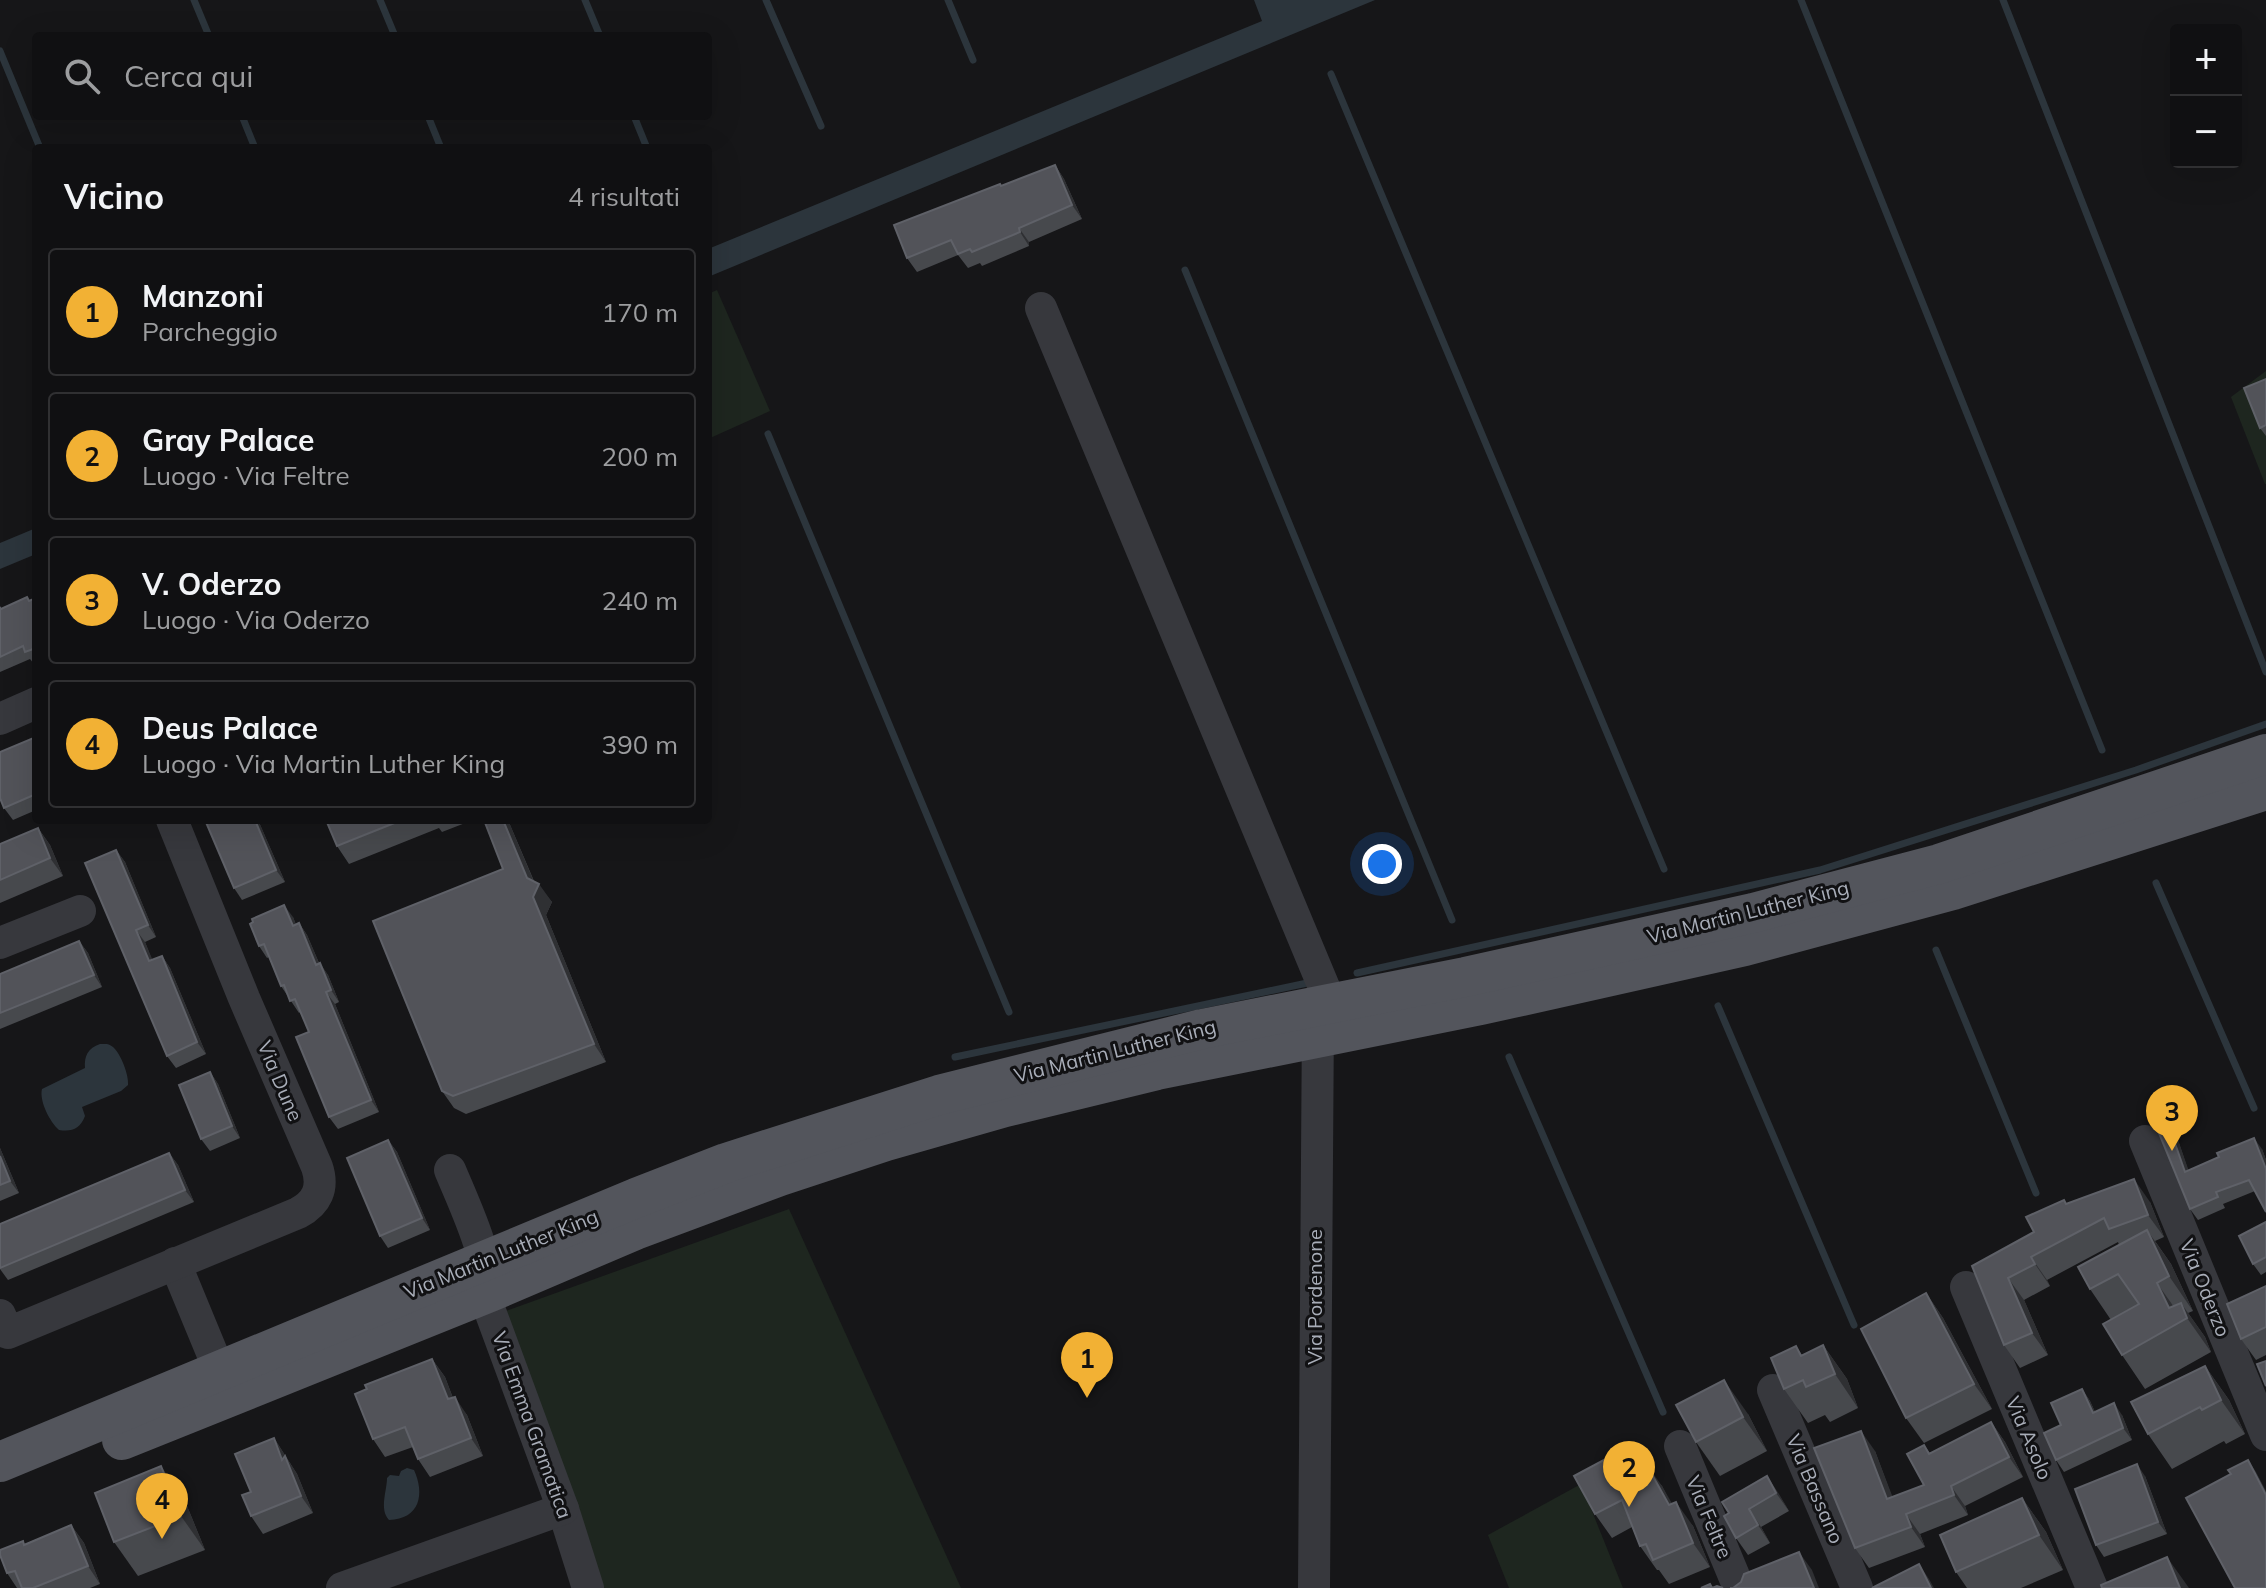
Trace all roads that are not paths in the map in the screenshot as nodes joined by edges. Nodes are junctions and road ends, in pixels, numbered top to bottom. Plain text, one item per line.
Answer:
1 (1041, 308) dead end
2 (32, 705) edge
3 (0, 719) edge
4 (2266, 754) edge
5 (2266, 790) edge
6 (174, 824) edge
7 (80, 911) dead end
8 (0, 943) edge
9 (1322, 1016) junction
10 (2145, 1141) dead end
11 (450, 1170) dead end
12 (175, 1263) junction
13 (487, 1276) junction
14 (1966, 1287) dead end
15 (0, 1315) edge
16 (354, 1315) junction
17 (213, 1355) junction
18 (1773, 1390) edge
19 (72, 1431) junction
20 (2266, 1435) edge
21 (1680, 1446) edge
22 (0, 1462) edge
23 (0, 1490) edge
24 (563, 1509) junction
25 (342, 1588) edge
26 (588, 1588) edge
27 (1314, 1588) edge
28 (1739, 1588) edge
29 (1857, 1588) edge
30 (2092, 1588) edge

1 - 9 street
2 - 3 street
4 - 9 main road, Via Martin Luther King
5 - 9 main road, Via Martin Luther King
6 - 12 street, Via Dune
7 - 8 street
9 - 13 main road, Via Martin Luther King
9 - 27 street, Via Pordenone
10 - 20 street, Via Oderzo
11 - 13 street, Via Emma Gramatica
12 - 15 street, Via Dune
12 - 17 street
13 - 16 main road, Via Martin Luther King
13 - 23 main road, Via Martin Luther King
13 - 24 street, Via Emma Gramatica
14 - 30 street, Via Asolo
16 - 17 street
16 - 19 main road, Via Martin Luther King
17 - 19 street
18 - 29 street, Via Bassano
19 - 22 main road, Via Martin Luther King
21 - 28 street, Via Feltre
24 - 25 street
24 - 26 street, Via Emma Gramatica

